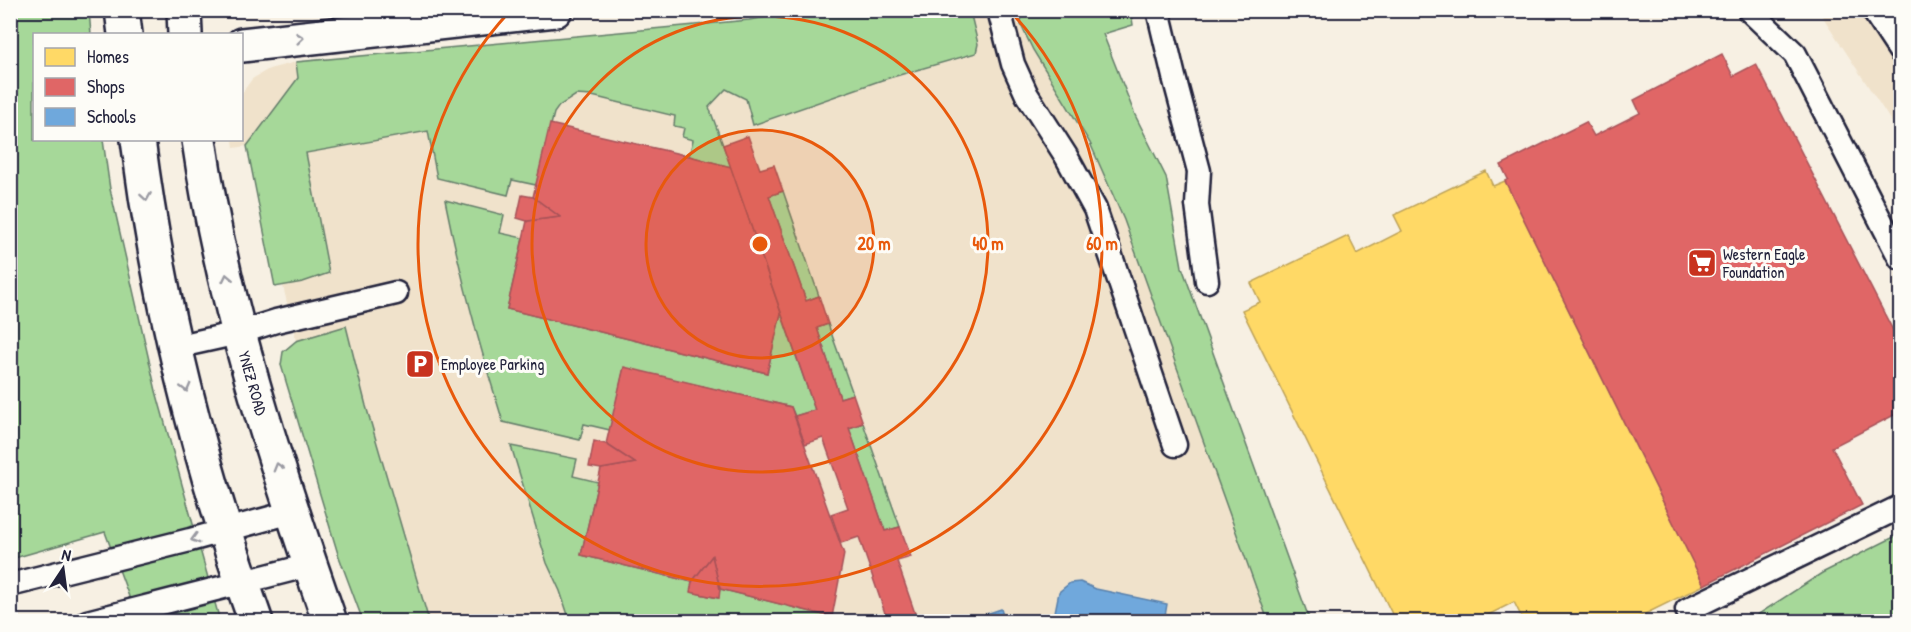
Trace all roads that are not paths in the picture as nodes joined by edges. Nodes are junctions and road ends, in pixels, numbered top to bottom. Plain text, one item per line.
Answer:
1 (184, 10) edge
2 (555, 10) edge
3 (999, 10) edge
4 (1158, 10) edge
5 (1749, 10) edge
6 (1882, 14) edge
7 (185, 33) edge
8 (243, 45) edge
9 (1900, 51) edge
10 (138, 141) edge
11 (200, 141) edge
12 (1900, 258) edge
13 (1207, 281) dead end
14 (396, 293) dead end
15 (238, 333) junction
16 (175, 347) junction
17 (1175, 446) dead end
18 (1900, 507) edge
19 (292, 512) junction
20 (224, 530) junction
21 (310, 565) junction
22 (241, 581) junction
23 (10, 585) edge
24 (1687, 610) dead end
25 (87, 621) edge
26 (256, 621) edge
27 (330, 621) edge

1 - 7 main road
8 -> 2 main road
3 - 17 lane
4 - 13 lane
5 - 12 lane
6 - 9 lane
10 -> 16 main road
15 -> 11 main road, YNEZ ROAD
14 - 15 lane
15 - 16 lane
19 -> 15 main road, YNEZ ROAD
16 -> 20 main road
18 - 24 lane
19 - 20 lane
19 - 21 main road, YNEZ ROAD
20 - 22 main road
20 -> 23 lane
21 - 22 lane
21 - 27 main road, YNEZ ROAD
22 - 25 lane
22 - 26 main road

